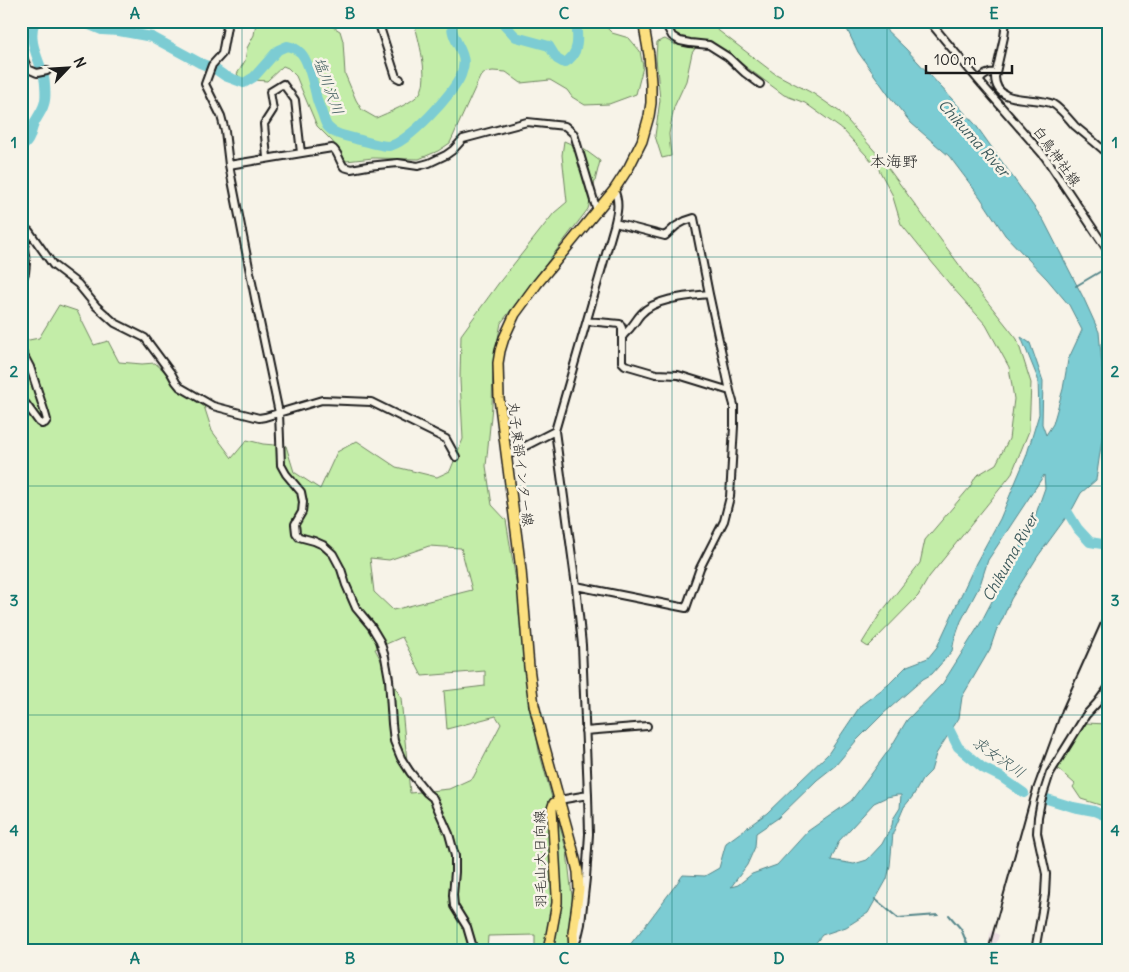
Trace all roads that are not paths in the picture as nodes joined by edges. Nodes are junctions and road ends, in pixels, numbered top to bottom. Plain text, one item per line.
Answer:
1 (228, 21) edge
2 (378, 21) edge
3 (643, 21) edge
4 (664, 21) edge
5 (929, 21) edge
6 (1006, 21) edge
7 (21, 53) edge
8 (47, 71) dead end
9 (996, 72) junction
10 (400, 79) dead end
11 (979, 81) junction
12 (760, 84) dead end
13 (301, 152) junction
14 (1108, 154) edge
15 (267, 158) junction
16 (229, 165) junction
17 (614, 190) junction
18 (597, 211) junction
19 (615, 223) junction
20 (21, 228) edge
21 (29, 231) junction
22 (1108, 251) edge
23 (21, 282) edge
24 (709, 294) junction
25 (587, 321) junction
26 (623, 336) junction
27 (21, 350) edge
28 (730, 391) junction
29 (21, 402) edge
30 (279, 413) junction
31 (555, 431) junction
32 (506, 456) junction
33 (456, 457) dead end
34 (576, 586) junction
35 (1108, 688) edge
36 (647, 726) dead end
37 (585, 731) junction
38 (588, 795) junction
39 (559, 800) junction
40 (1108, 947) edge
41 (573, 949) edge
42 (474, 951) edge
43 (548, 951) edge
44 (1036, 951) edge
45 (1102, 951) edge

1 - 16 street
2 - 10 street
3 - 17 main road, 丸子東部インター線
4 - 12 street
5 - 11 street, 白鳥神社線
6 - 9 street
7 - 8 street
9 - 11 street
9 - 14 street
11 - 22 street, 白鳥神社線
13 - 15 street
13 - 15 street
13 - 18 street
15 - 16 street
16 - 30 street
17 - 18 main road, 丸子東部インター線
17 - 19 street
18 - 32 main road, 丸子東部インター線
19 - 24 street
19 - 25 street
20 - 21 street
21 - 23 street
21 - 30 street
24 - 26 street
24 - 28 street
25 - 26 street
25 - 31 street
26 - 28 street
27 - 29 street
28 - 34 street
30 - 33 street
30 - 42 street
31 - 32 street
31 - 34 street
32 - 39 main road, 丸子東部インター線
34 - 37 street
35 - 44 street
36 - 37 street
37 - 38 street
38 - 39 street
38 - 41 street
39 - 41 main road, 丸子東部インター線
39 - 43 main road, 羽毛山大日向線
40 - 45 street

